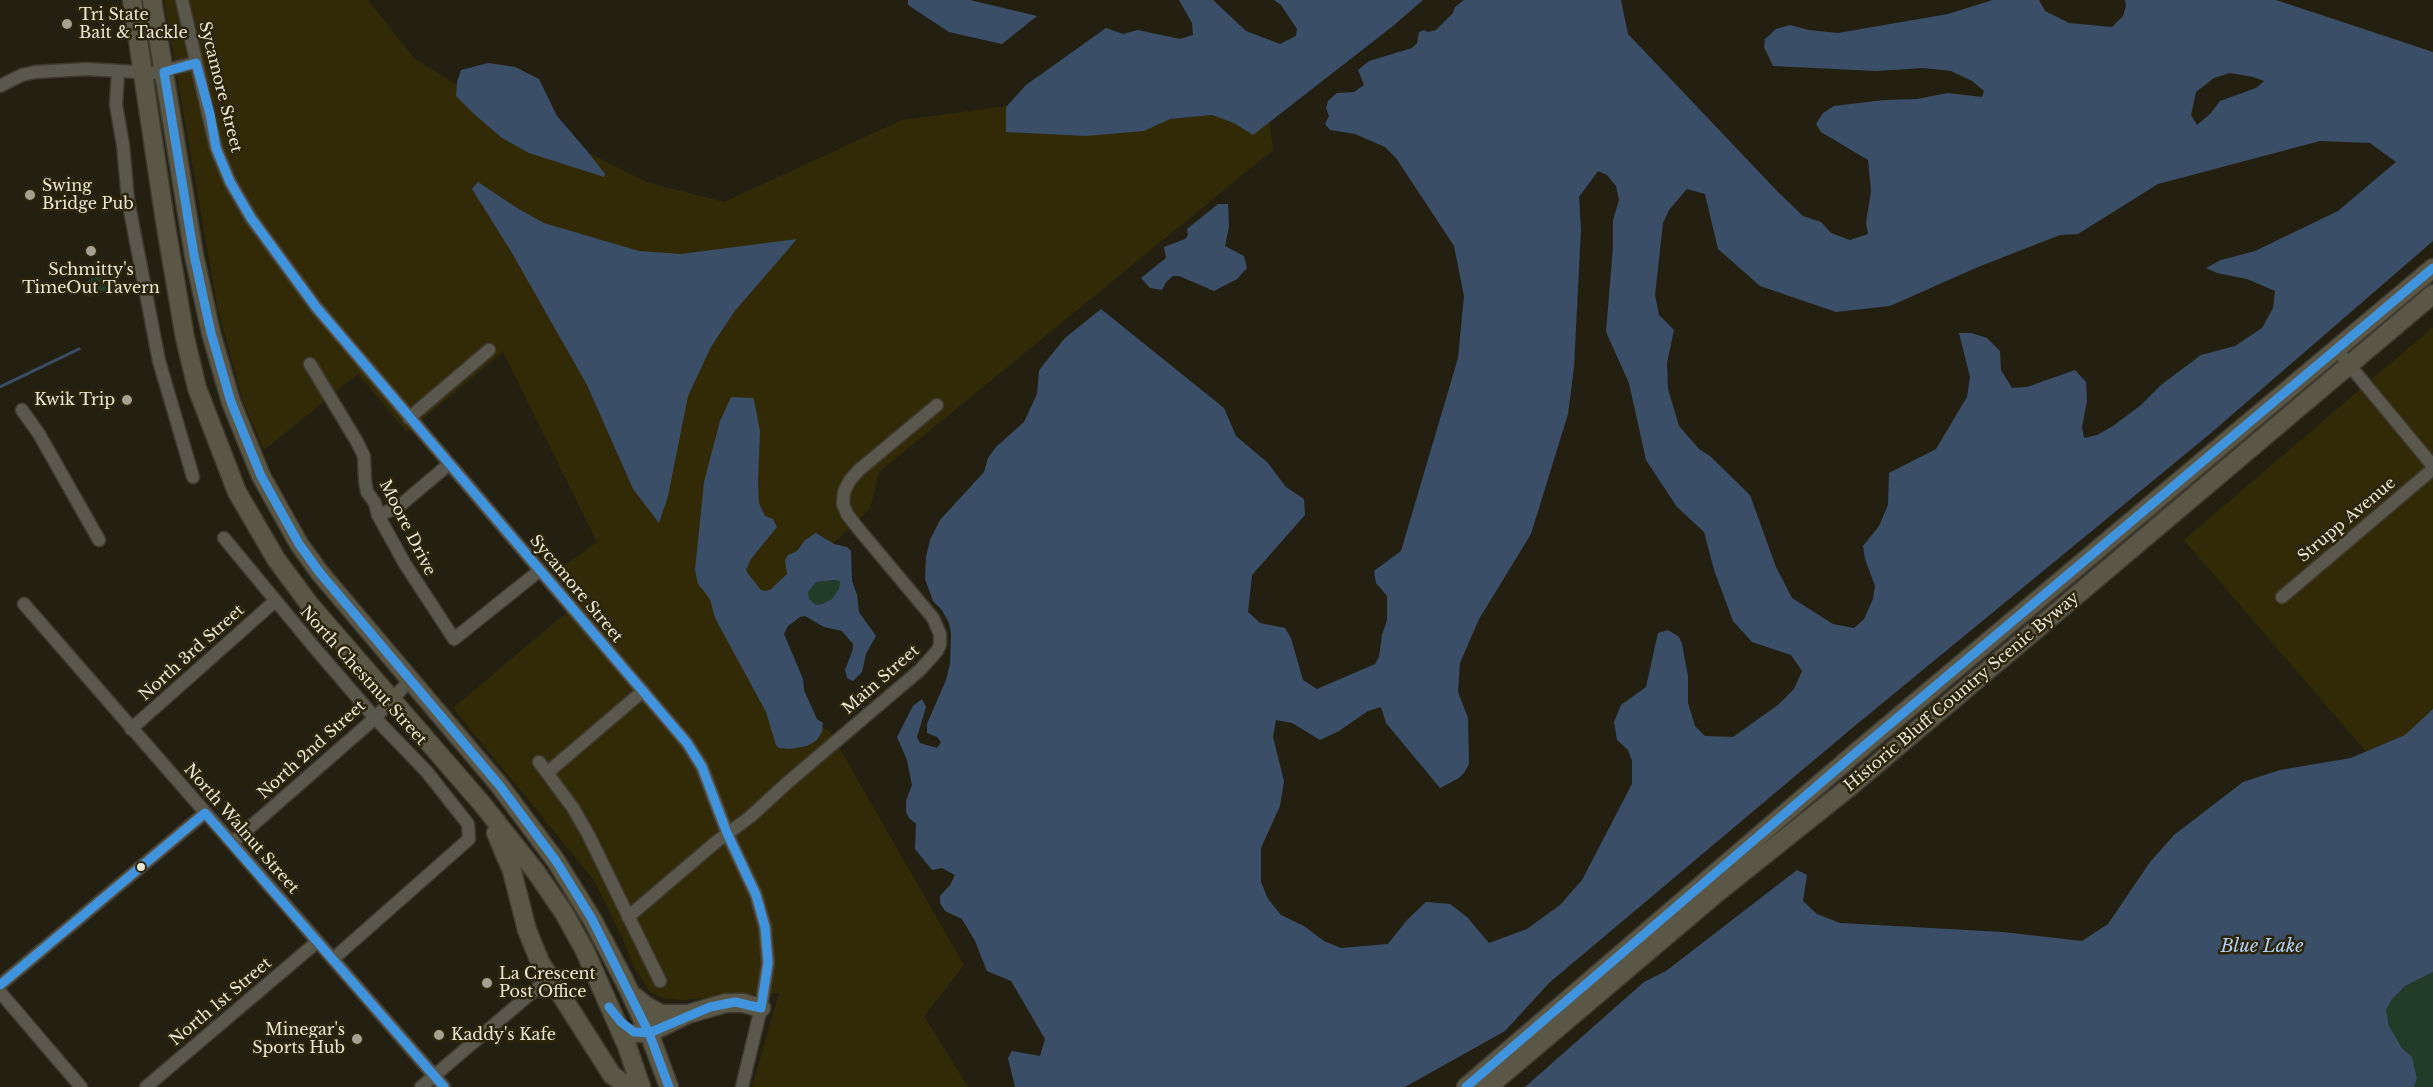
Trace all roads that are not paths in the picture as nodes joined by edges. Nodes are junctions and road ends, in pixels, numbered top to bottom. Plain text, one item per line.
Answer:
1 (132, 0) edge
2 (152, 0) edge
3 (182, 0) edge
4 (196, 63) junction
5 (118, 72) junction
6 (154, 73) junction
7 (0, 86) edge
8 (2433, 268) edge
9 (2433, 294) edge
10 (489, 350) dead end
11 (2336, 350) junction
12 (310, 364) dead end
13 (2349, 364) junction
14 (937, 405) dead end
15 (22, 410) dead end
16 (409, 418) junction
17 (448, 465) junction
18 (2433, 468) edge
19 (193, 477) dead end
20 (378, 515) junction
21 (224, 538) dead end
22 (99, 540) dead end
23 (539, 571) junction
24 (2282, 597) dead end
25 (275, 601) junction
26 (24, 604) dead end
27 (411, 679) junction
28 (643, 691) junction
29 (392, 698) junction
30 (375, 718) junction
31 (131, 729) junction
32 (539, 762) dead end
33 (547, 773) junction
34 (457, 774) junction
35 (206, 813) junction
36 (727, 833) junction
37 (232, 843) junction
38 (628, 917) junction
39 (317, 942) junction
40 (333, 959) junction
41 (549, 978) junction
42 (660, 981) dead end
43 (0, 985) edge
44 (0, 992) edge
45 (631, 992) junction
46 (609, 1007) junction
47 (761, 1008) junction
48 (688, 1014) junction
49 (649, 1033) junction
50 (435, 1076) junction
51 (641, 1086) edge
52 (81, 1087) edge
53 (146, 1087) edge
54 (421, 1087) edge
55 (444, 1087) edge
56 (669, 1087) edge
57 (742, 1087) edge
58 (1467, 1087) edge
59 (1488, 1087) edge

1 - 6 main road
2 - 6 main road
3 - 4 street, Sycamore Street
4 - 6 street
4 - 16 street, Sycamore Street
5 - 6 street
5 - 7 street
5 - 19 street
6 - 27 main road
6 - 29 main road
8 - 11 main road, Historic Bluff Country Scenic Byway
9 - 13 main road, Historic Bluff Country Scenic Byway
10 - 16 street
11 - 13 street
11 - 58 main road, Historic Bluff Country Scenic Byway
12 - 20 street, Moore Drive
13 - 18 street
13 - 59 main road, Historic Bluff Country Scenic Byway
14 - 36 street, Main Street
15 - 22 street
16 - 17 street, Sycamore Street
17 - 20 street
17 - 23 street, Sycamore Street
18 - 24 street, Strupp Avenue
20 - 23 street, Moore Drive
21 - 25 street, North Chestnut Street
23 - 28 street, Sycamore Street
25 - 30 street, North Chestnut Street
25 - 31 street, North 3rd Street
26 - 31 street, North Walnut Street
27 - 29 street, North 2nd Street
27 - 45 main road
28 - 33 street
28 - 36 street, Sycamore Street
29 - 30 street, North 2nd Street
29 - 34 main road
30 - 37 street, North 2nd Street
30 - 40 street, North Chestnut Street
31 - 35 street, North Walnut Street
32 - 33 street
33 - 38 street
34 - 41 main road
34 - 46 main road
35 - 37 street, North Walnut Street
35 - 43 street
36 - 38 street, Main Street
36 - 47 street, Sycamore Street
37 - 39 street, North Walnut Street
38 - 42 street
39 - 40 street, North Walnut Street
39 - 53 street, North 1st Street
40 - 50 street, North Walnut Street
41 - 50 street
41 - 51 main road
44 - 52 street
45 - 48 main road
45 - 49 main road
46 - 49 main road
46 - 51 main road
47 - 48 main road
47 - 57 street, Sycamore Street
48 - 49 main road
49 - 56 main road
50 - 54 street
50 - 55 street, North Walnut Street

